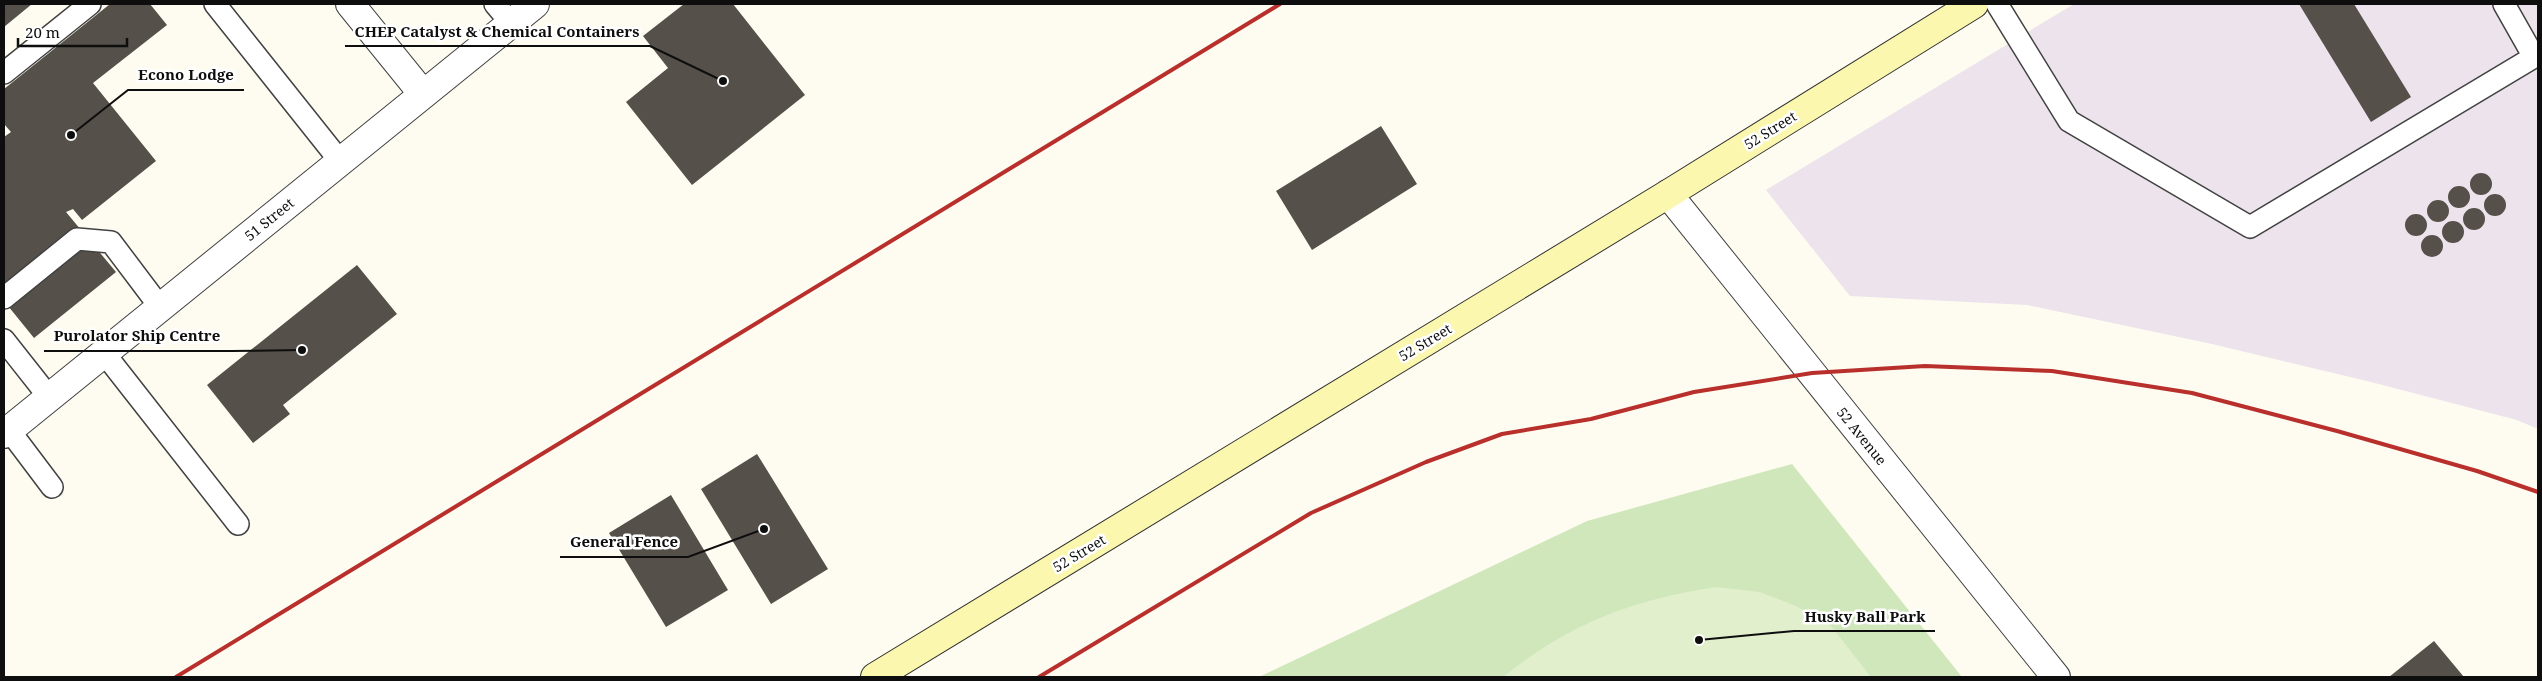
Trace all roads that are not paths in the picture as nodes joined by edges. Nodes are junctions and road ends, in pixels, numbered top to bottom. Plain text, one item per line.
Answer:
1 (90, 4) edge
2 (215, 4) edge
3 (350, 4) edge
4 (534, 4) edge
5 (1974, 4) edge
6 (1997, 4) edge
7 (2504, 4) edge
8 (503, 14) edge
9 (4, 73) edge
10 (423, 94) junction
11 (340, 161) junction
12 (1668, 194) junction
13 (4, 298) edge
14 (160, 307) junction
15 (4, 340) edge
16 (104, 353) junction
17 (50, 398) junction
18 (6, 432) edge
19 (52, 487) dead end
20 (238, 524) dead end
21 (875, 677) edge
22 (2056, 677) edge

1 - 9 lane
2 - 11 lane
3 - 10 street
4 - 8 street, 51 Street
5 - 12 main road, 52 Street
6 - 7 lane
8 - 10 street, 51 Street
10 - 11 street, 51 Street
11 - 14 street, 51 Street
12 - 21 main road, 52 Street
12 - 22 street, 52 Avenue
13 - 14 lane
14 - 16 street, 51 Street
15 - 17 lane
16 - 17 street, 51 Street
16 - 20 lane
17 - 18 street, 51 Street
18 - 19 lane

